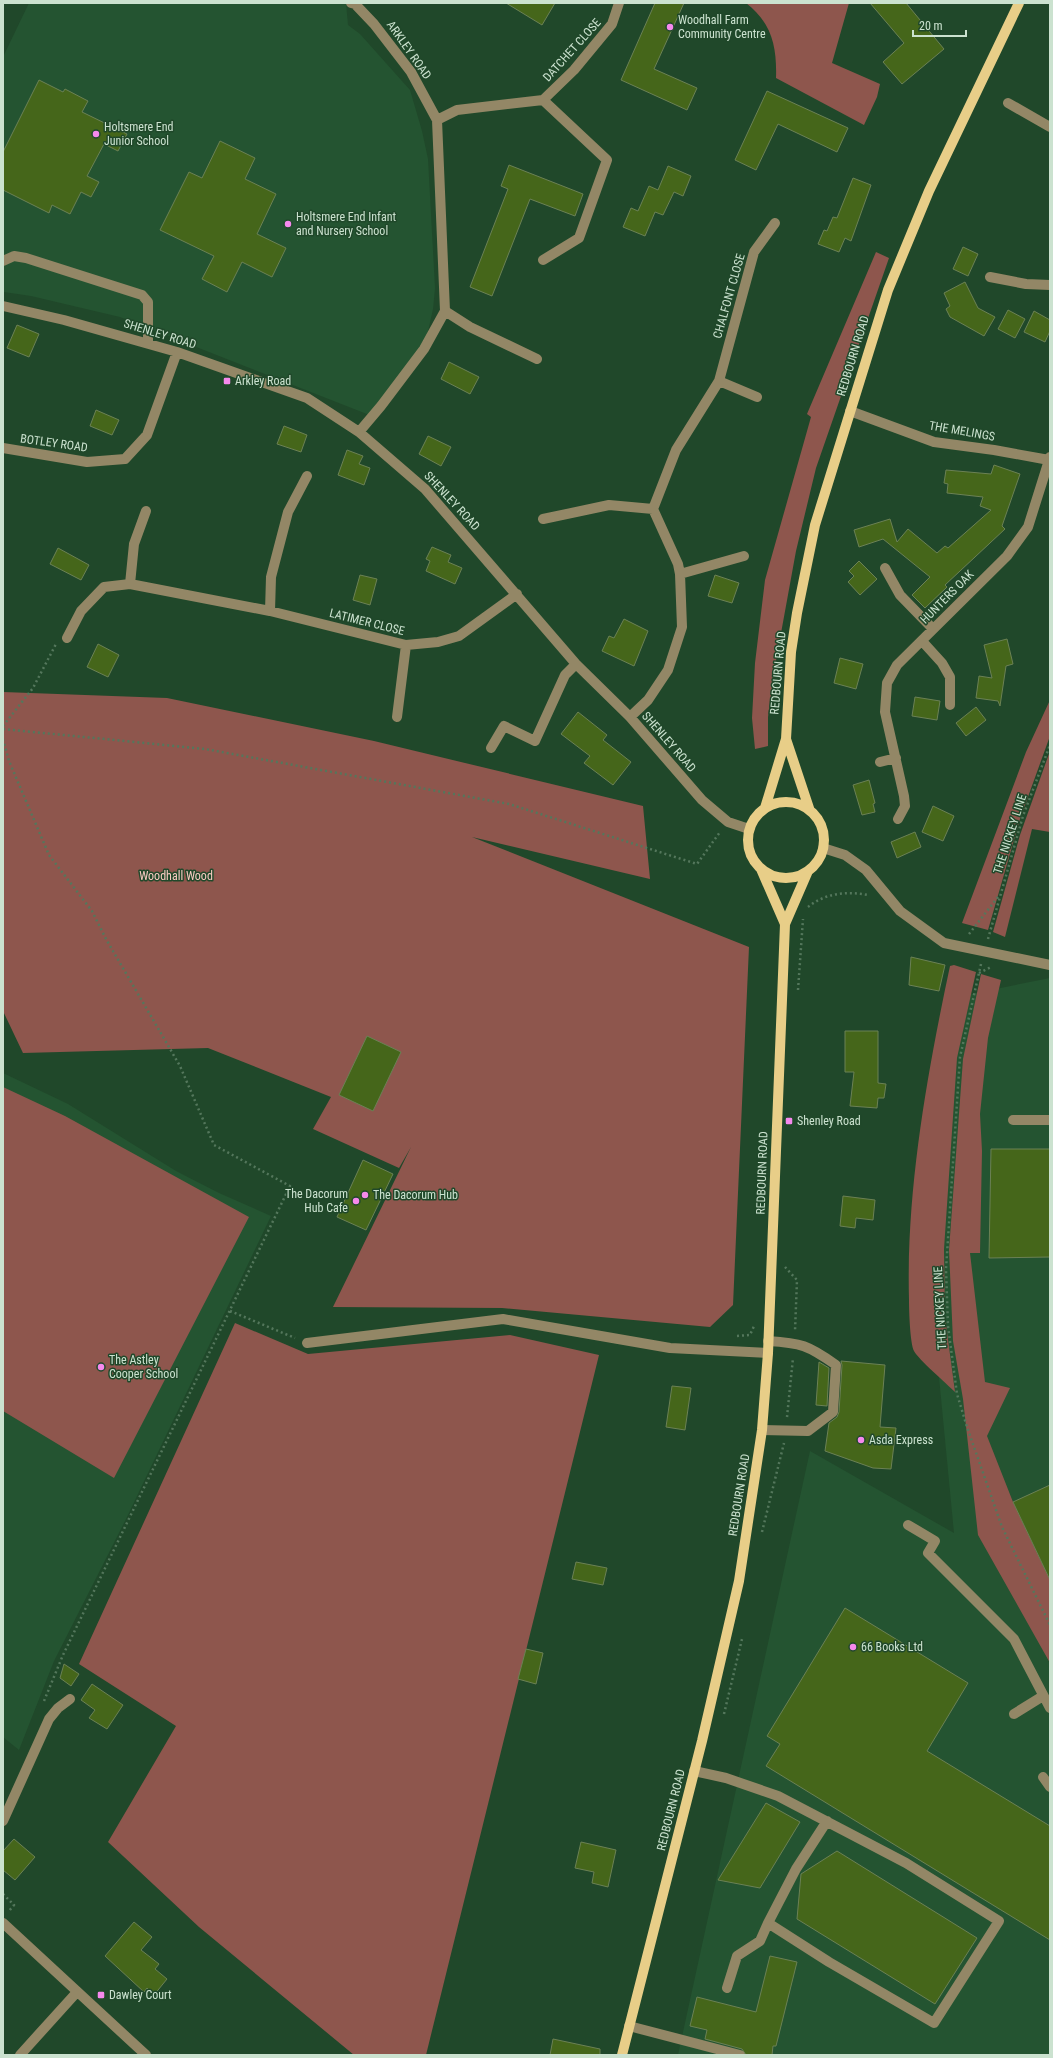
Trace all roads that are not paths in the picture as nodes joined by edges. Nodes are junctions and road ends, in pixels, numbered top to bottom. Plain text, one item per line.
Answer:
1 (351, 3) edge
2 (619, 3) edge
3 (1019, 3) edge
4 (543, 100) junction
5 (1008, 103) dead end
6 (437, 120) junction
7 (1050, 127) edge
8 (775, 223) dead end
9 (543, 260) dead end
10 (3, 261) edge
11 (990, 277) dead end
12 (1050, 285) edge
13 (3, 306) edge
14 (445, 311) junction
15 (148, 342) junction
16 (177, 352) junction
17 (537, 359) dead end
18 (718, 381) junction
19 (757, 397) dead end
20 (850, 411) junction
21 (359, 432) junction
22 (3, 448) edge
23 (1050, 458) edge
24 (307, 476) dead end
25 (653, 509) junction
26 (146, 511) dead end
27 (543, 519) dead end
28 (744, 556) dead end
29 (885, 568) dead end
30 (680, 574) junction
31 (130, 584) junction
32 (517, 594) junction
33 (270, 611) junction
34 (933, 629) junction
35 (67, 638) road end
36 (922, 641) junction
37 (406, 645) junction
38 (576, 664) junction
39 (950, 705) dead end
40 (630, 716) junction
41 (397, 717) dead end
42 (786, 740) junction
43 (491, 748) dead end
44 (896, 758) junction
45 (880, 762) dead end
46 (765, 808) junction
47 (810, 811) junction
48 (898, 819) dead end
49 (749, 829) junction
50 (823, 848) junction
51 (761, 869) junction
52 (808, 871) junction
53 (785, 924) junction
54 (1050, 964) edge
55 (1013, 1120) dead end
56 (1050, 1120) edge
57 (768, 1341) junction
58 (307, 1343) road end
59 (768, 1353) junction
60 (762, 1430) junction
61 (908, 1525) dead end
62 (1043, 1696) junction
63 (70, 1699) dead end
64 (1050, 1708) edge
65 (1014, 1714) dead end
66 (694, 1771) junction
67 (1042, 1777) dead end
68 (1050, 1787) edge
69 (3, 1821) edge
70 (827, 1822) junction
71 (768, 1923) junction
72 (3, 1924) edge
73 (727, 1988) dead end
74 (77, 1992) junction
75 (629, 2026) junction
76 (20, 2055) edge
77 (146, 2055) edge
78 (622, 2055) edge
79 (740, 2055) edge

1 - 6 street, ARKLEY ROAD
2 - 4 street, DATCHET CLOSE
3 - 20 main road, REDBOURN ROAD
4 - 6 street, DATCHET CLOSE
4 - 9 street
5 - 7 street
6 - 14 street, ARKLEY ROAD
8 - 18 street, CHALFONT CLOSE
10 - 15 street
11 - 12 street
13 - 15 street, SHENLEY ROAD
14 - 17 street
14 - 21 street
15 - 16 street, SHENLEY ROAD
16 - 21 street, SHENLEY ROAD
16 - 22 street, BOTLEY ROAD
18 - 19 street
18 - 25 street, CHALFONT CLOSE
20 - 23 street, THE MELINGS
20 - 42 main road, REDBOURN ROAD
21 - 32 street, SHENLEY ROAD
23 - 34 street, HUNTERS OAK
24 - 33 street
25 - 27 street
25 - 30 street
26 - 31 street
28 - 30 street
29 - 34 street
30 - 40 street
31 - 33 street, LATIMER CLOSE
31 - 35 street, LATIMER CLOSE
32 - 37 street, LATIMER CLOSE
32 - 38 street, SHENLEY ROAD
33 - 37 street, LATIMER CLOSE
34 - 36 street, HUNTERS OAK
36 - 39 street
36 - 44 street, HUNTERS OAK
37 - 41 street
38 - 40 street, SHENLEY ROAD
38 - 43 street
40 - 49 street, SHENLEY ROAD
42 - 46 main road, REDBOURN ROAD
42 - 47 main road, REDBOURN ROAD
44 - 45 street
44 - 48 street, HUNTERS OAK
46 - 47 main road
46 - 49 main road
47 - 50 main road
49 - 51 main road
50 - 52 main road
50 - 54 street
51 - 52 main road
51 - 53 main road, REDBOURN ROAD
52 - 53 main road, REDBOURN ROAD
53 - 57 main road, REDBOURN ROAD
55 - 56 street
57 - 59 main road, REDBOURN ROAD
57 - 60 street
58 - 59 street
59 - 60 main road, REDBOURN ROAD
60 - 66 main road, REDBOURN ROAD
61 - 62 street
62 - 64 street
62 - 65 street
63 - 69 street
66 - 70 street
66 - 75 main road, REDBOURN ROAD
67 - 68 street
70 - 71 street
70 - 71 street
71 - 73 street
72 - 74 street
74 - 76 street
74 - 77 street
75 - 78 main road, REDBOURN ROAD
75 - 79 street

